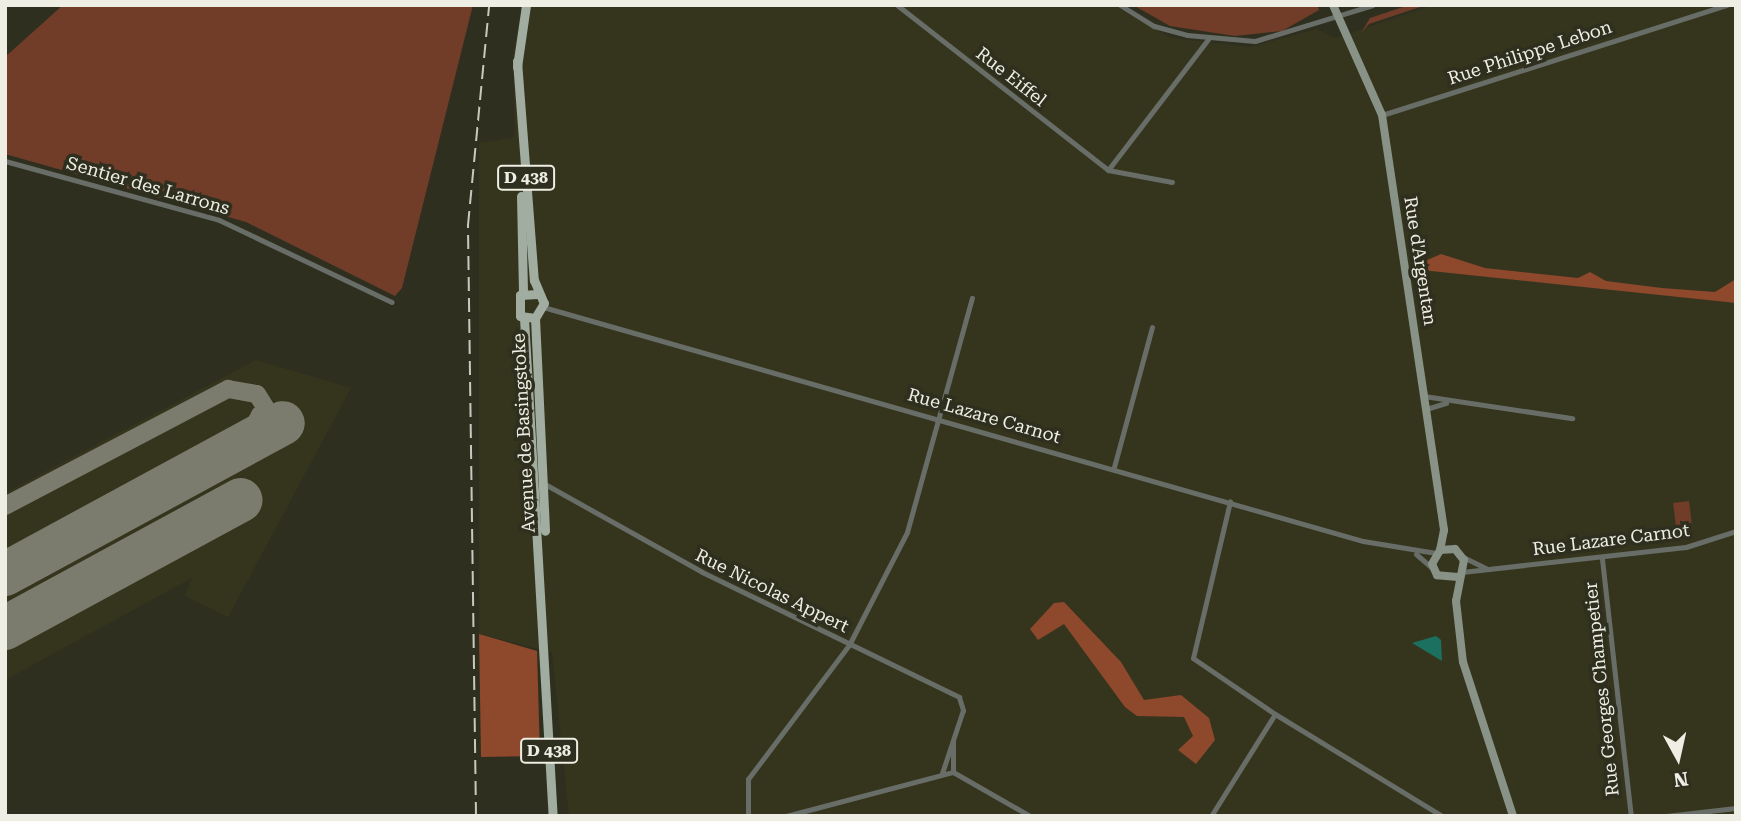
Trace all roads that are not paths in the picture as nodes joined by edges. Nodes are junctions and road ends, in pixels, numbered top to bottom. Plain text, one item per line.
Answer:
1 (526, 5) edge
2 (897, 5) edge
3 (1121, 5) edge
4 (1333, 5) edge
5 (1373, 5) edge
6 (1727, 5) edge
7 (1338, 17) junction
8 (1208, 39) junction
9 (517, 61) junction
10 (1382, 114) junction
11 (5, 161) edge
12 (1108, 170) junction
13 (1172, 182) dead end
14 (523, 292) junction
15 (538, 294) junction
16 (972, 298) dead end
17 (392, 302) dead end
18 (544, 307) junction
19 (524, 318) junction
20 (535, 318) junction
21 (1152, 327) dead end
22 (1424, 397) junction
23 (1446, 403) junction
24 (1426, 409) junction
25 (939, 418) junction
26 (1572, 418) dead end
27 (1114, 467) junction
28 (541, 482) junction
29 (1230, 501) junction
30 (1444, 530) junction
31 (1736, 531) edge
32 (542, 546) junction
33 (1438, 552) junction
34 (1458, 553) junction
35 (1416, 554) junction
36 (1602, 559) junction
37 (1489, 569) junction
38 (1434, 570) junction
39 (1460, 574) junction
40 (1446, 580) junction
41 (1456, 601) junction
42 (849, 645) junction
43 (1275, 714) junction
44 (953, 739) junction
45 (953, 772) junction
46 (942, 773) junction
47 (1736, 808) edge
48 (746, 814) edge
49 (553, 816) edge
50 (559, 816) edge
51 (761, 816) edge
52 (786, 816) edge
53 (1030, 816) edge
54 (1211, 816) edge
55 (1442, 816) edge
56 (1513, 816) edge
57 (1631, 816) edge
58 (1666, 816) edge

1 - 9 main road, D 438
2 - 12 street, Rue Eiffel
3 - 8 street
4 - 7 main road, Rue d'Argentan
5 - 7 street
6 - 10 street, Rue Philippe Lebon
7 - 8 street
7 - 10 main road, Rue d'Argentan
8 - 12 street
9 - 14 main road, D 438
9 - 15 main road, D 438
10 - 22 main road, Rue d'Argentan
11 - 17 street, Sentier des Larrons
12 - 13 street
14 - 15 main road
14 - 19 main road
15 - 18 main road
16 - 25 street
18 - 20 main road
18 - 25 street, Rue Lazare Carnot
19 - 20 main road
19 - 28 main road, Avenue de Basingstoke / D 438
20 - 28 main road, Avenue de Basingstoke / D 438
21 - 27 street
22 - 23 street
22 - 24 main road, Rue d'Argentan
23 - 24 street
23 - 26 street
24 - 30 main road, Rue d'Argentan
25 - 27 street, Rue Lazare Carnot
25 - 42 street
27 - 29 street, Rue Lazare Carnot
28 - 32 main road, Avenue de Basingstoke / D 438
28 - 42 street, Rue Nicolas Appert
29 - 35 street, Rue Lazare Carnot
29 - 43 street
30 - 33 main road, Rue d'Argentan
30 - 34 main road, Rue d'Argentan
31 - 36 street, Rue Lazare Carnot
32 - 49 main road, D 438
32 - 50 main road, D 438
33 - 34 main road
33 - 35 street, Rue Lazare Carnot
33 - 38 main road, Rue d'Argentan
34 - 37 street
34 - 39 main road
35 - 38 street, Rue Lazare Carnot
36 - 37 street, Rue Lazare Carnot
36 - 57 street, Rue Georges Champetier
37 - 39 street, Rue Lazare Carnot
38 - 40 main road
39 - 40 main road
39 - 41 main road
40 - 41 main road
41 - 56 main road
42 - 44 street, Rue Nicolas Appert
42 - 48 street
43 - 54 street
43 - 55 street
44 - 45 street, Rue Nicolas Appert
44 - 46 street, Rue Nicolas Appert
45 - 46 street
45 - 53 street
46 - 52 street
47 - 58 street
48 - 51 street

